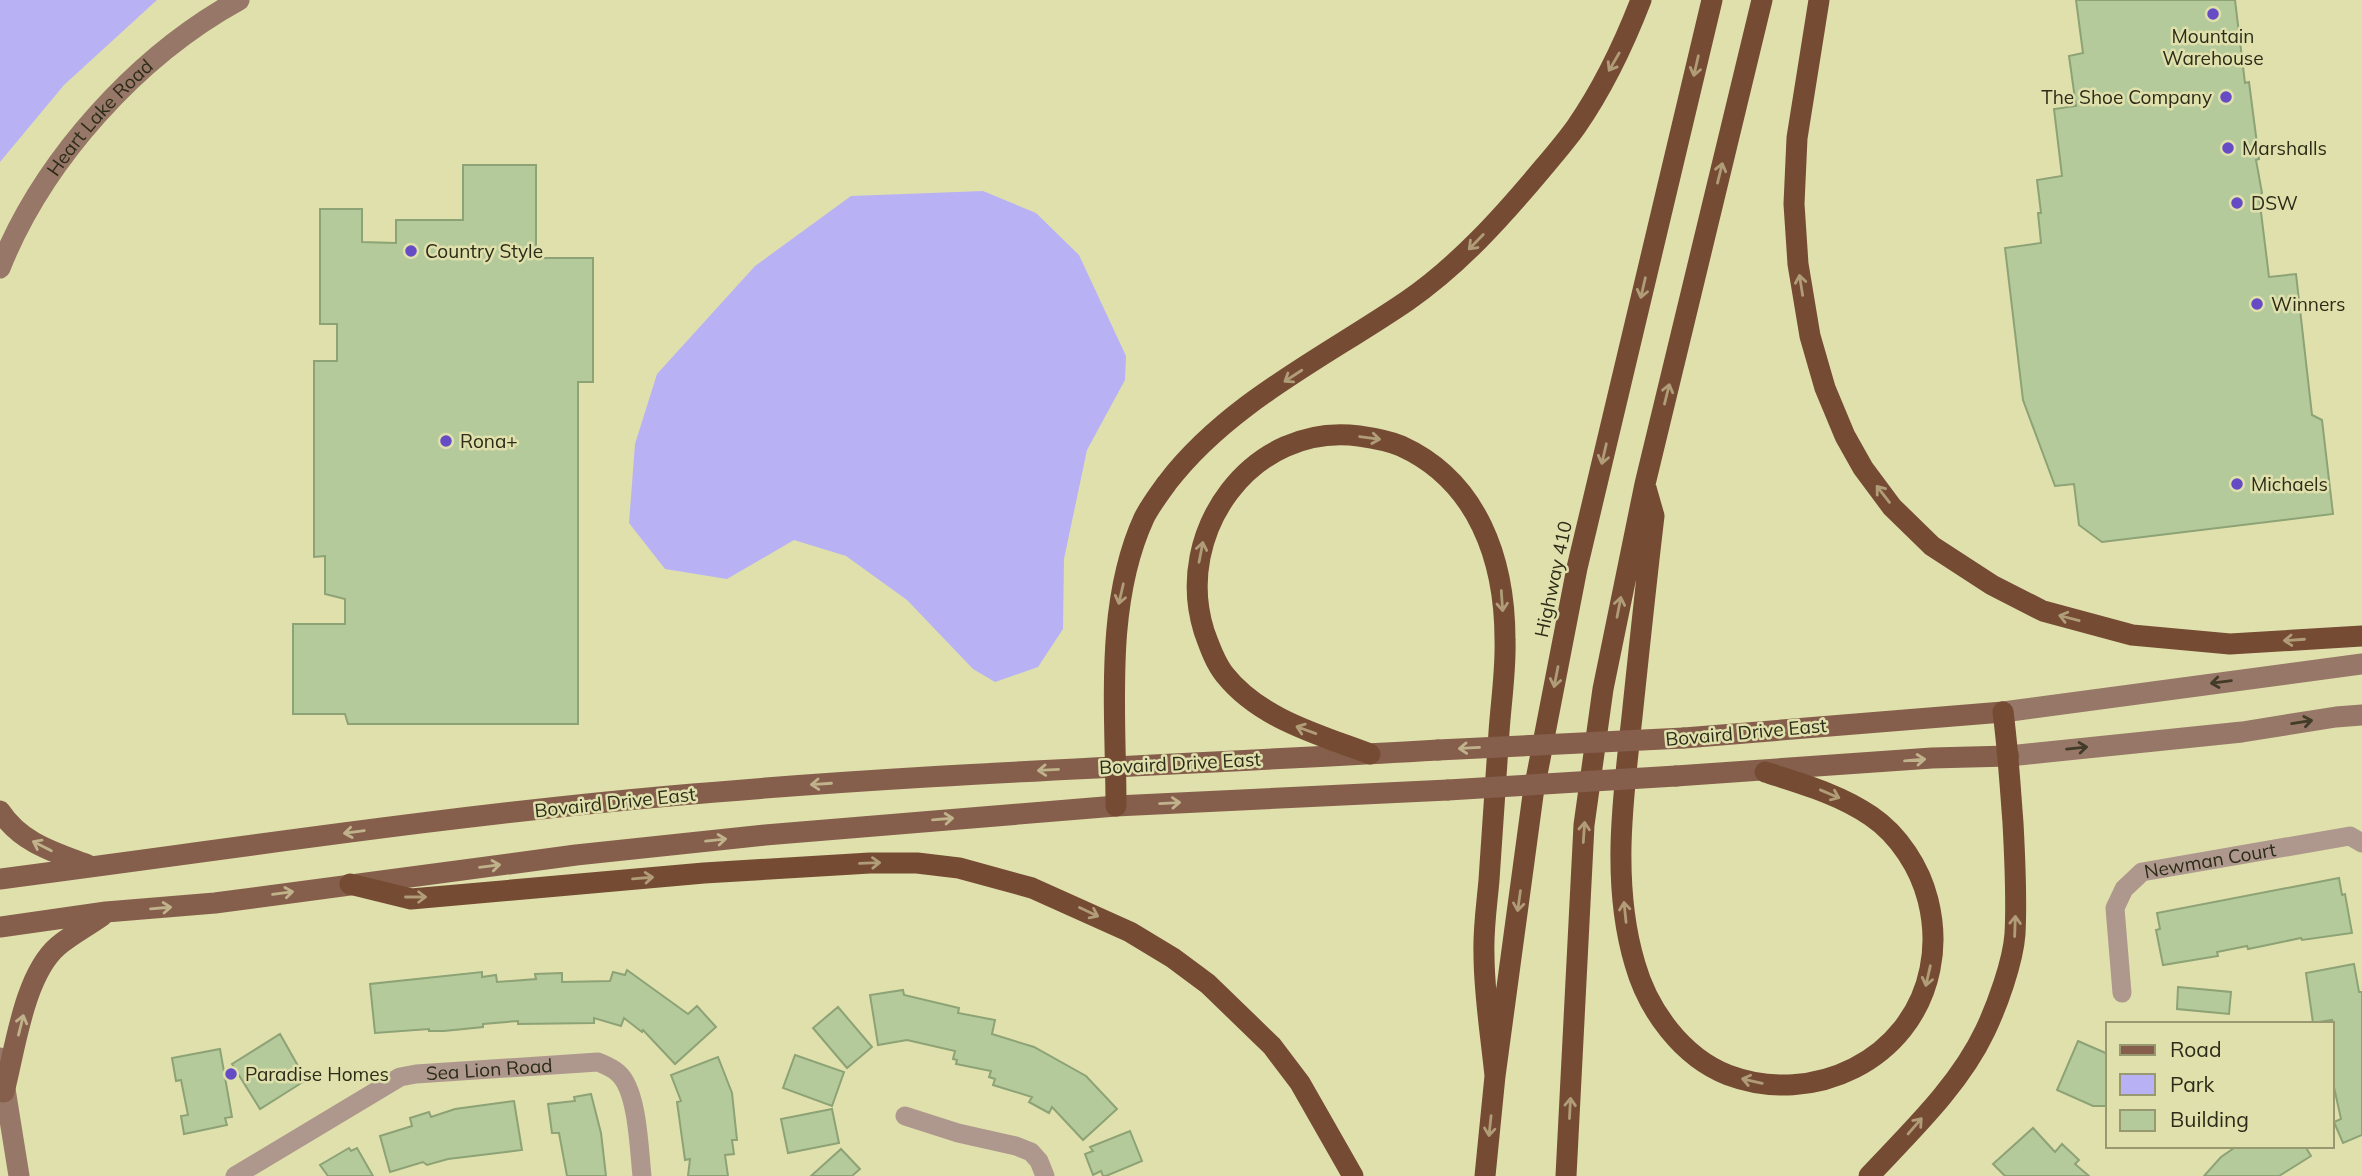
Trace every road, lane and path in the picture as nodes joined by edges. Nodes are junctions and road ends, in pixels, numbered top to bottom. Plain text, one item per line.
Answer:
1 (239, 0) edge
2 (1641, 0) edge
3 (1712, 0) edge
4 (1762, 0) edge
5 (1819, 0) edge
6 (0, 268) edge
7 (1645, 484) junction
8 (2362, 636) edge
9 (2362, 664) edge
10 (2003, 712) junction
11 (2362, 715) edge
12 (1370, 754) junction
13 (2009, 756) junction
14 (1116, 767) junction
15 (1765, 772) junction
16 (1116, 806) junction
17 (0, 811) edge
18 (2362, 843) edge
19 (93, 867) junction
20 (0, 879) edge
21 (350, 884) junction
22 (106, 912) junction
23 (0, 927) edge
24 (2122, 993) dead end
25 (0, 1058) edge
26 (1495, 1076) junction
27 (2, 1087) edge
28 (905, 1116) dead end
29 (19, 1176) edge
30 (235, 1176) edge
31 (642, 1176) edge
32 (1045, 1176) edge
33 (1353, 1176) edge
34 (1485, 1176) edge
35 (1566, 1176) edge
36 (1869, 1176) edge

1 - 6 main road, Heart Lake Road
2 -> 14 highway
3 -> 26 highway, Highway 410
7 -> 4 highway
8 -> 5 highway
15 -> 7 highway
35 -> 7 highway
9 -> 10 main road, Bovaird Drive East
10 -> 12 main road, Bovaird Drive East, bridge
10 - 13 highway
13 -> 11 main road, Bovaird Drive East
12 - 14 main road, Bovaird Drive East
12 -> 26 highway
15 -> 13 main road, Bovaird Drive East
36 -> 13 highway
14 - 16 highway
14 -> 19 main road, Bovaird Drive East
16 -> 15 main road, Bovaird Drive East, bridge
21 -> 16 main road, Bovaird Drive East
19 -> 17 main road
18 - 24 street, Newman Court
19 - 20 main road, Bovaird Drive East
22 -> 21 main road, Bovaird Drive East
21 -> 33 highway
22 - 23 main road, Bovaird Drive East
27 -> 22 main road
25 - 27 main road
26 -> 34 highway, Highway 410
27 - 29 main road
28 - 32 street
30 - 31 street, Sea Lion Road

